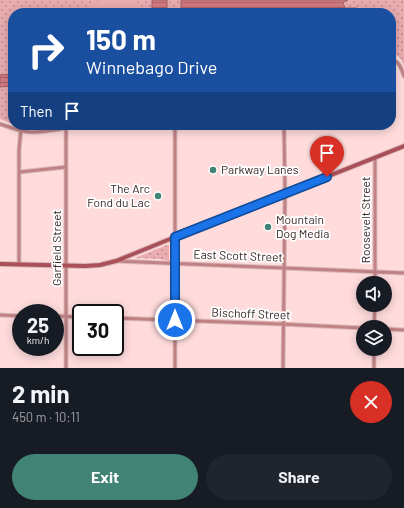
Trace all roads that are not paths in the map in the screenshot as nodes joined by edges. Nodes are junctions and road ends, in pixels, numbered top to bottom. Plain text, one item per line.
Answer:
1 (396, 61) edge
2 (404, 76) edge
3 (20, 130) edge
4 (23, 130) edge
5 (50, 130) edge
6 (66, 130) edge
7 (175, 130) edge
8 (284, 130) edge
9 (404, 146) edge
10 (375, 158) junction
11 (66, 167) junction
12 (20, 172) junction
13 (285, 193) junction
14 (175, 237) junction
15 (116, 261) junction
16 (0, 264) edge
17 (19, 264) junction
18 (175, 264) junction
19 (66, 266) junction
20 (284, 268) junction
21 (375, 272) junction
22 (404, 273) edge
23 (375, 276) edge
24 (0, 315) edge
25 (12, 316) edge
26 (66, 316) junction
27 (72, 316) edge
28 (124, 318) edge
29 (175, 320) junction
30 (284, 324) junction
31 (356, 328) edge
32 (392, 329) edge
33 (404, 330) edge
34 (374, 356) edge
35 (66, 368) edge
36 (175, 368) edge
37 (283, 368) edge
38 (374, 368) edge

1 - 2 street
3 - 12 street
4 - 5 street
6 - 11 street, Garfield Street
7 - 14 street
8 - 13 street
9 - 10 main road
10 - 13 main road
10 - 21 street, Roosevelt Street
11 - 12 street
11 - 19 street, Garfield Street
12 - 17 street
13 - 14 main road
13 - 20 street
14 - 15 main road
14 - 18 street
15 - 18 street, East Scott Street
15 - 19 main road, East Scott Street
16 - 17 main road, East Scott Street
17 - 19 main road, East Scott Street
18 - 20 street, East Scott Street
18 - 29 street
19 - 26 street, Garfield Street
20 - 21 street, East Scott Street
20 - 30 street
21 - 22 street, East Scott Street
21 - 23 street, Roosevelt Street
24 - 25 street
26 - 27 street
26 - 35 street, Garfield Street
28 - 29 street, Bischoff Street
29 - 30 street, Bischoff Street
29 - 36 street
30 - 31 street, Bischoff Street
30 - 37 street
32 - 33 street
34 - 38 street

